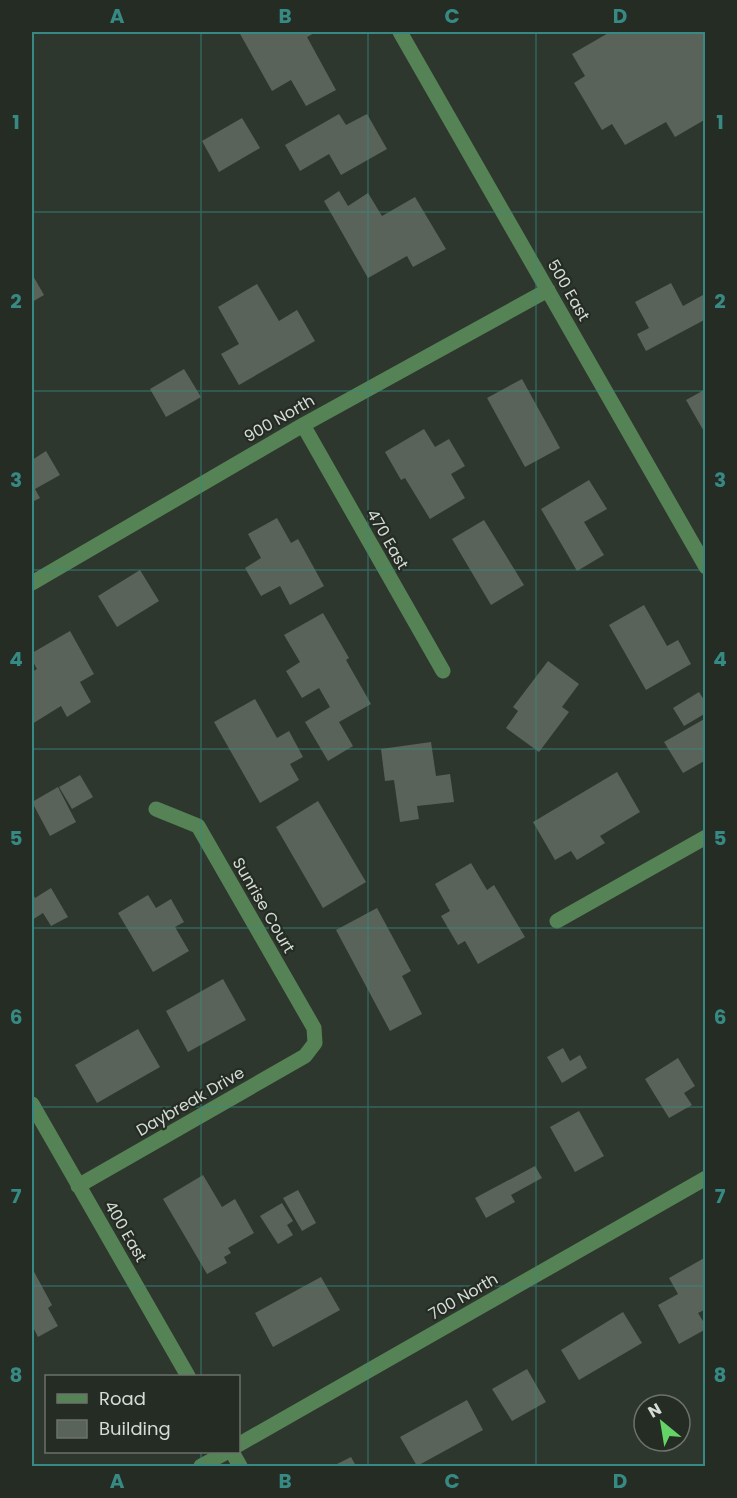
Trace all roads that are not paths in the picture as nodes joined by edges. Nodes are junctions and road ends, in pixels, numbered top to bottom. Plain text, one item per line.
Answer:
1 (400, 32) edge
2 (548, 290) junction
3 (303, 425) junction
4 (705, 567) edge
5 (32, 583) edge
6 (443, 671) dead end
7 (156, 809) dead end
8 (705, 837) edge
9 (557, 921) dead end
10 (315, 1043) joint
11 (32, 1104) edge
12 (705, 1178) edge
13 (78, 1186) junction
14 (187, 1375) edge
15 (240, 1444) edge
16 (227, 1453) edge
17 (230, 1453) edge
18 (201, 1467) edge
19 (240, 1467) edge

1 - 2 street, 500 East
2 - 3 street, 900 North
2 - 4 street, 500 East
3 - 5 street, 900 North
3 - 6 street, 470 East
7 - 10 street, Sunrise Court
8 - 9 street
10 - 13 street, Daybreak Drive
11 - 13 street, 400 East
12 - 15 street, 700 North
13 - 14 street, 400 East
16 - 18 street
17 - 19 street

